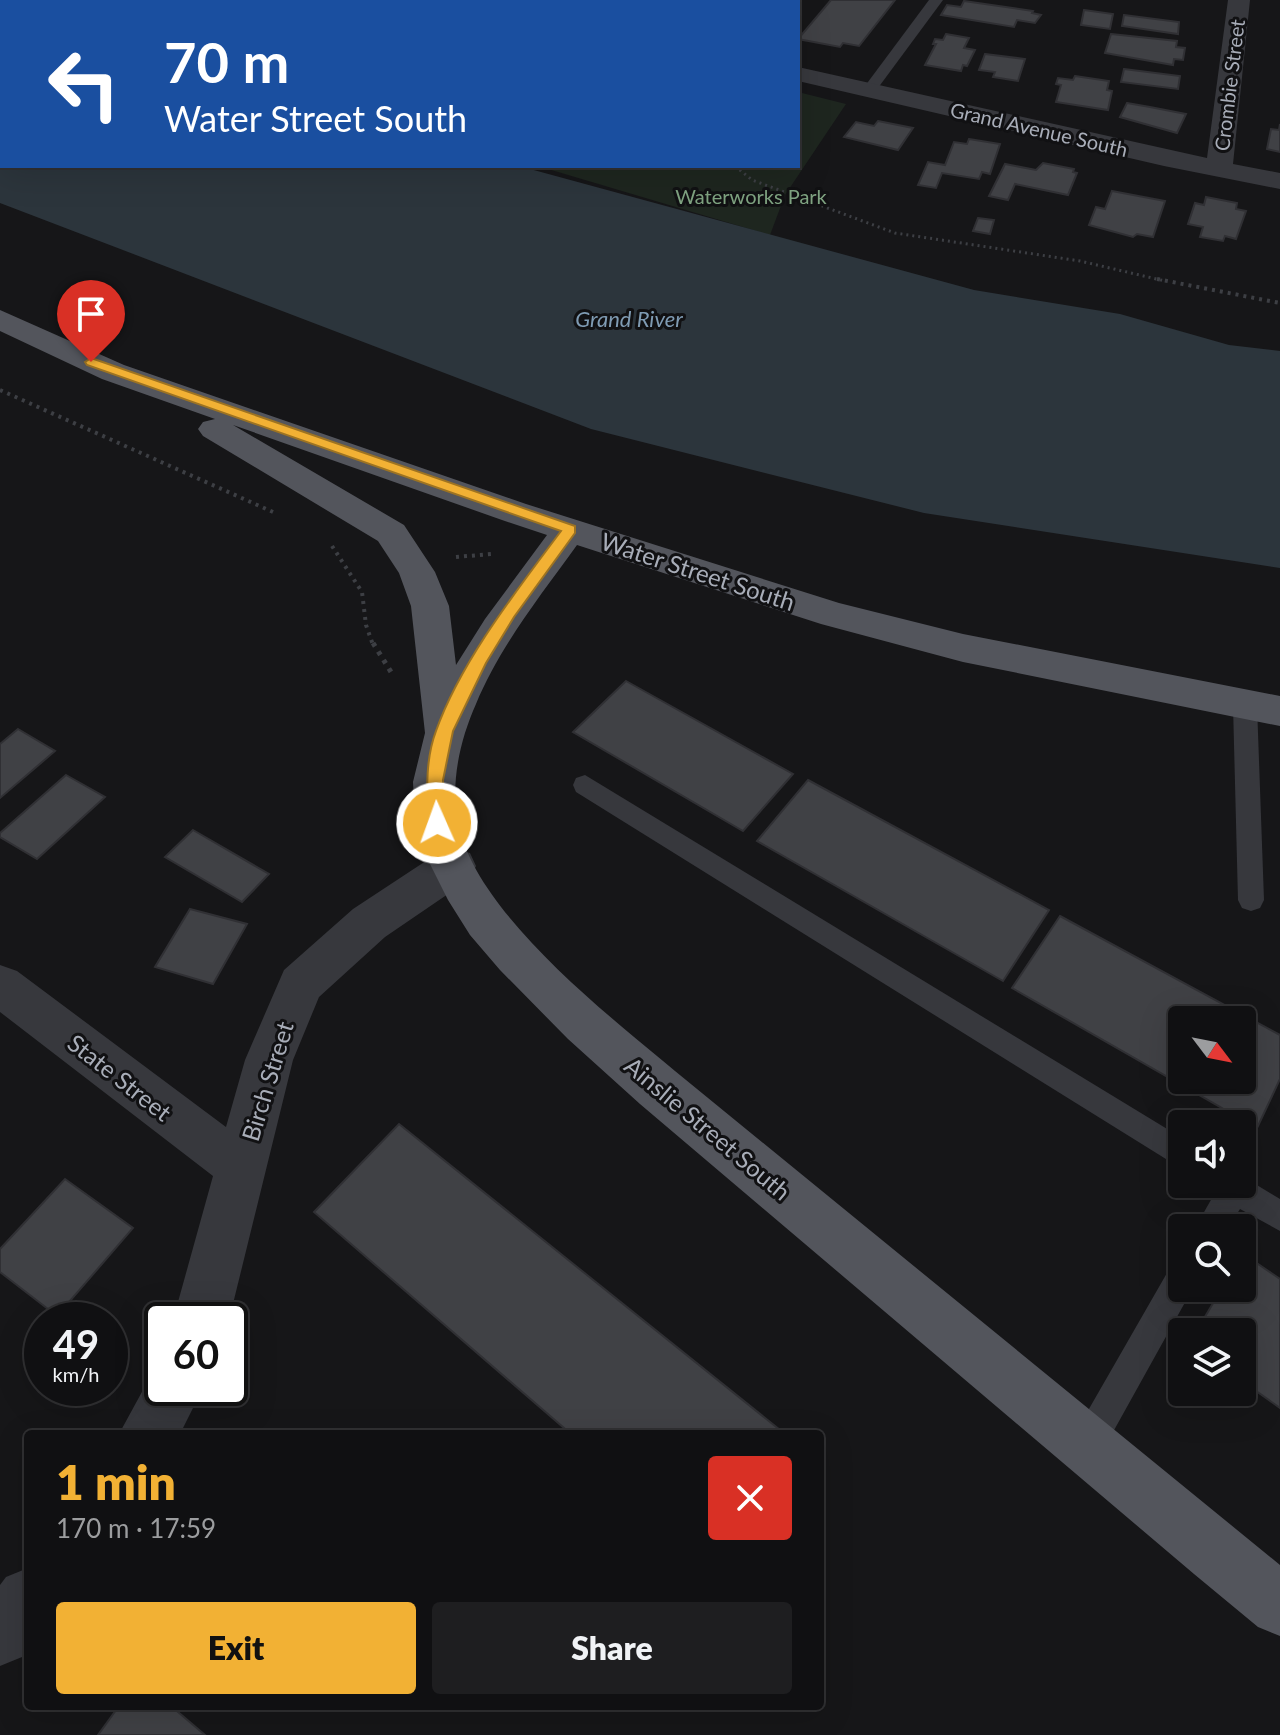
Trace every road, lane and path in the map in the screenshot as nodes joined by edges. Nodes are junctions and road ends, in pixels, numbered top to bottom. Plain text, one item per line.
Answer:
1 (936, 0) edge
2 (1239, 0) edge
3 (800, 74) edge
4 (870, 89) junction
5 (737, 168) edge
6 (1219, 170) junction
7 (1280, 181) edge
8 (1280, 303) edge
9 (0, 319) edge
10 (113, 372) junction
11 (0, 390) edge
12 (283, 516) dead end
13 (570, 529) junction
14 (326, 536) dead end
15 (492, 554) dead end
16 (449, 559) dead end
17 (366, 625) dead end
18 (1263, 708) edge
19 (444, 731) junction
20 (585, 785) dead end
21 (454, 866) junction
22 (1251, 900) dead end
23 (0, 985) edge
24 (1168, 1146) edge
25 (242, 1167) junction
26 (1251, 1198) edge
27 (1280, 1216) edge
28 (206, 1302) edge
29 (1168, 1302) edge
30 (164, 1406) edge
31 (150, 1430) edge
32 (1086, 1447) junction
33 (24, 1604) edge
34 (1280, 1605) edge
35 (0, 1635) edge

1 - 4 lane
2 - 6 street, Crombie Street
3 - 4 street, Grand Avenue South
4 - 6 street, Grand Avenue South
5 - 8 path
6 - 7 street, Grand Avenue South
9 - 10 main road, Water Street South
10 - 13 main road, Water Street South
10 - 19 main road
11 - 12 path
13 - 18 main road, Water Street South
13 - 19 main road, Ainslie Street South
14 - 17 path
15 - 16 path
18 - 22 lane
19 - 21 main road, Ainslie Street South
20 - 24 lane
21 - 25 street, Birch Street
21 - 32 main road, Ainslie Street South
23 - 25 street, State Street
25 - 28 street, Birch Street
26 - 27 lane
29 - 32 lane
30 - 31 street
32 - 34 main road, Ainslie Street South
33 - 35 street

